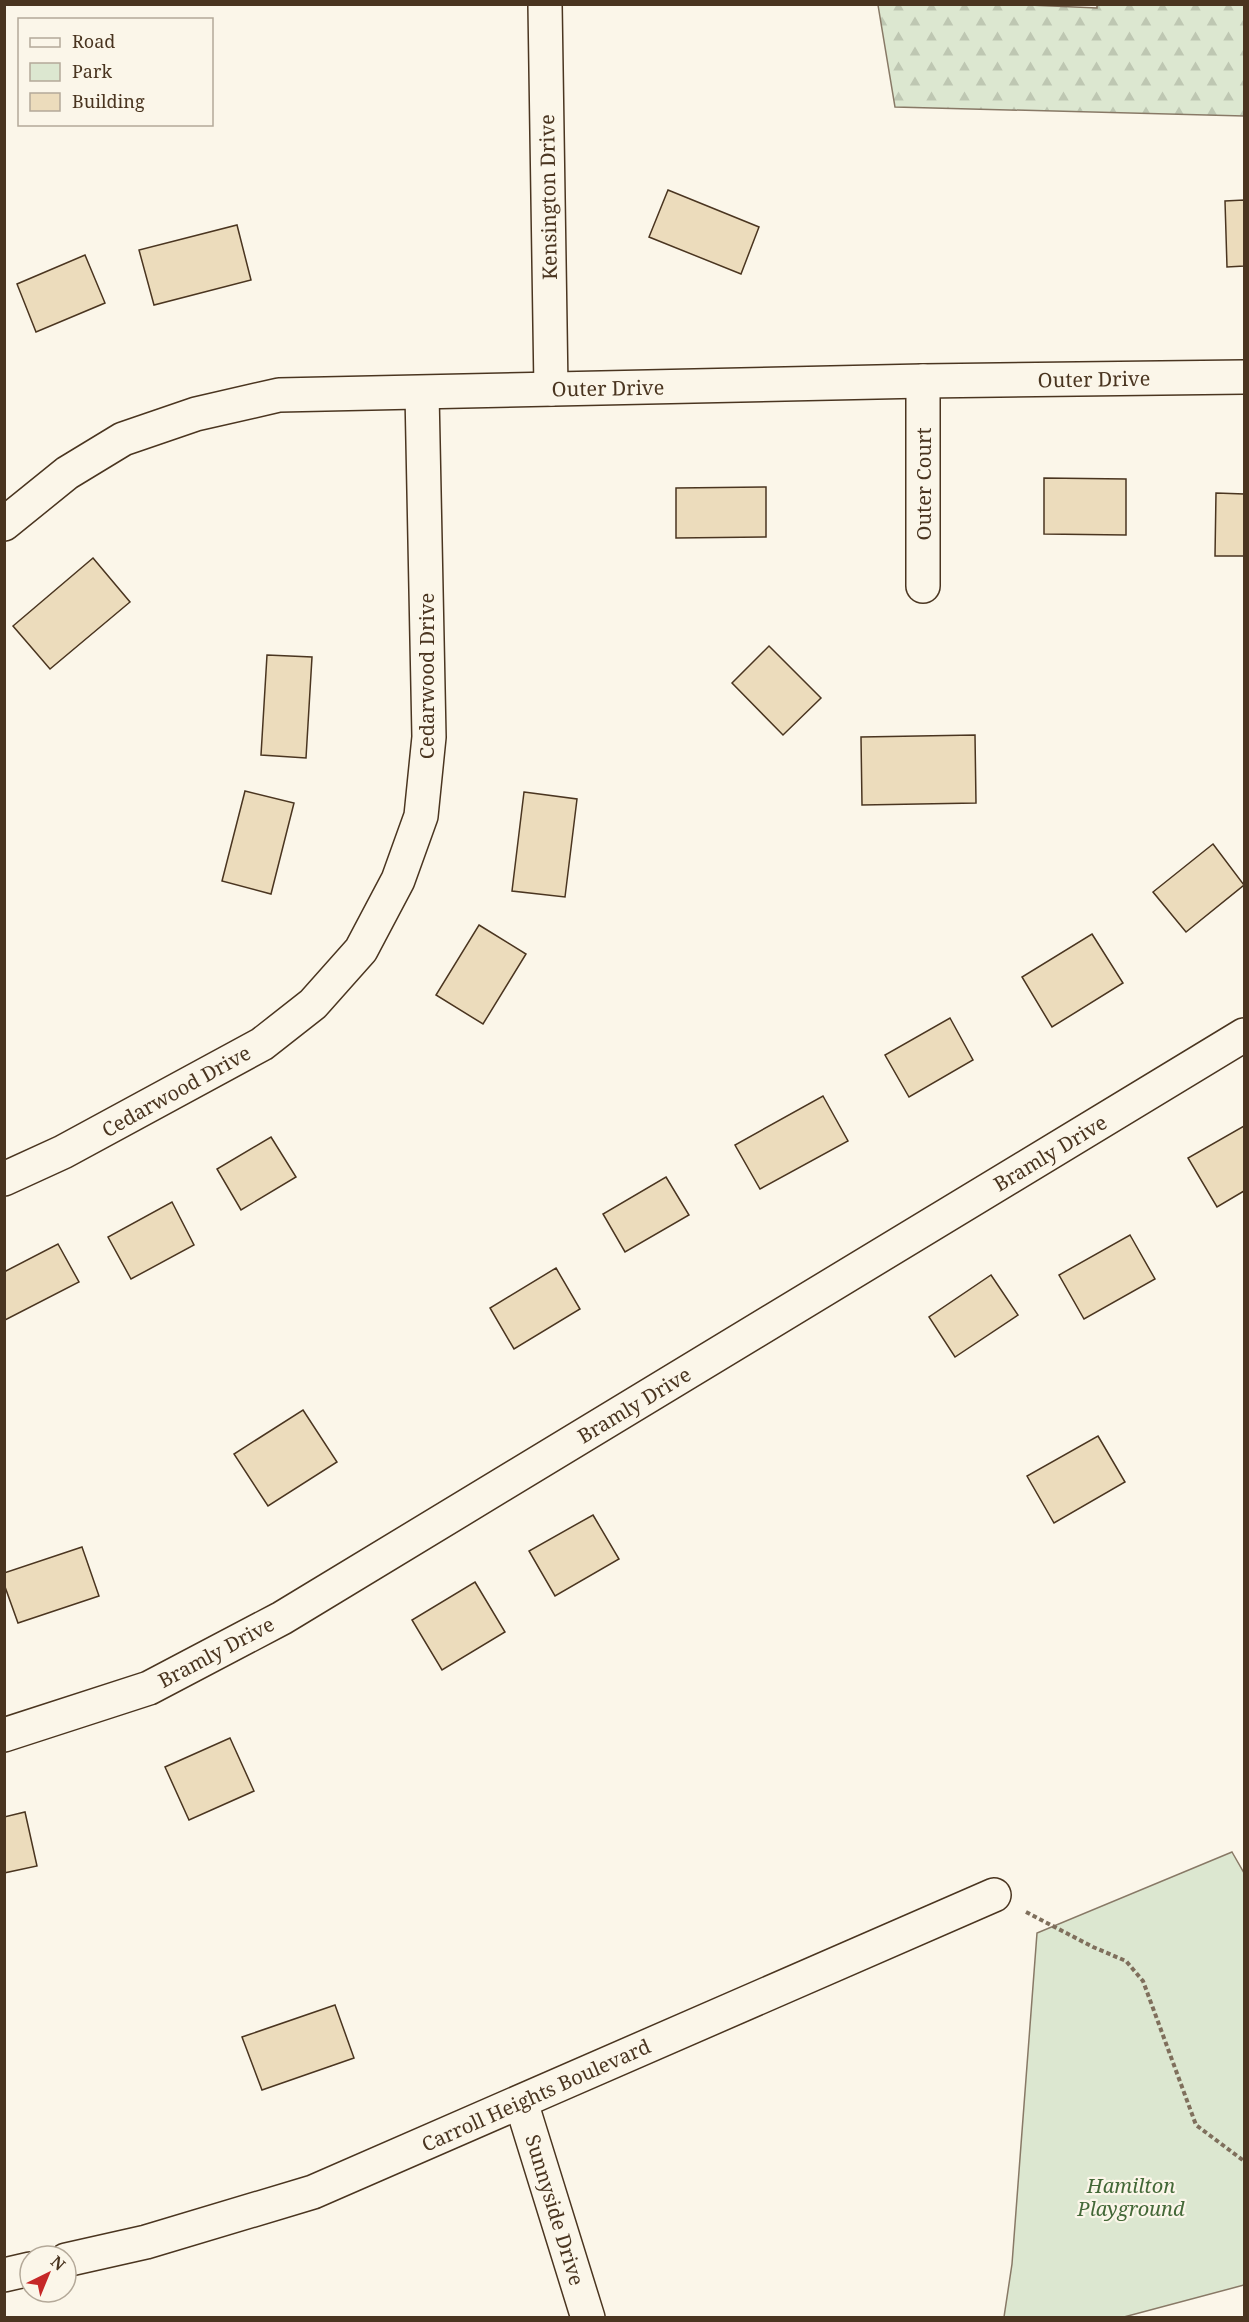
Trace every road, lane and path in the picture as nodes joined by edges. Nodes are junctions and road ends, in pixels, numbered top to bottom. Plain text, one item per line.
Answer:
1 (546, 4) edge
2 (1245, 377) edge
3 (922, 381) junction
4 (551, 389) junction
5 (422, 393) junction
6 (4, 524) edge
7 (922, 586) dead end
8 (1245, 1035) edge
9 (4, 1179) edge
10 (4, 1735) edge
11 (994, 1895) joint
12 (521, 2102) junction
13 (1245, 2161) edge
14 (78, 2257) edge
15 (588, 2318) edge

1 - 4 street, Kensington Drive
2 - 3 street, Outer Drive
3 - 4 street, Outer Drive
3 - 7 street, Outer Court
4 - 5 street, Outer Drive
5 - 6 street, Outer Drive
5 - 9 street, Cedarwood Drive
8 - 10 street, Bramly Drive
11 - 12 street, Carroll Heights Boulevard
11 - 13 path
12 - 14 street, Carroll Heights Boulevard
12 - 15 street, Sunnyside Drive

